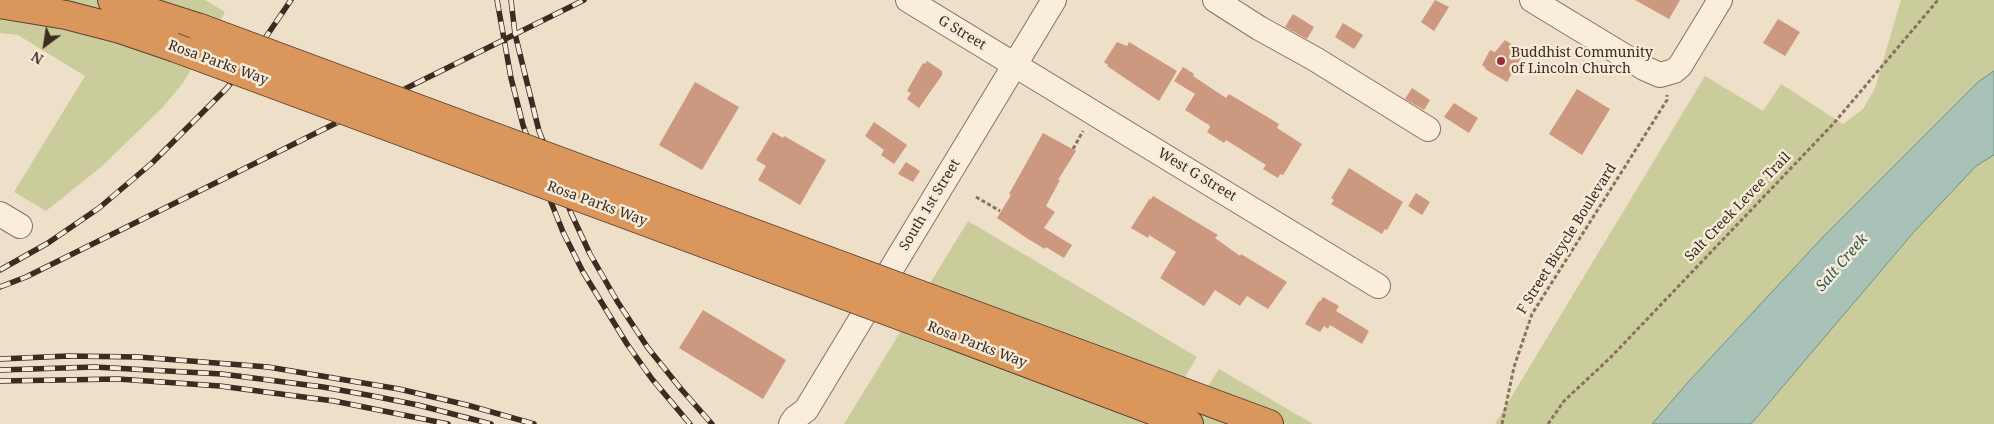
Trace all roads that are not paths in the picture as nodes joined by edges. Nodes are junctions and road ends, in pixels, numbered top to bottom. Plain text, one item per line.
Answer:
1 (112, 0) edge
2 (908, 0) edge
3 (1054, 0) edge
4 (1215, 0) edge
5 (1532, 0) edge
6 (1720, 0) edge
7 (0, 4) edge
8 (1015, 65) junction
9 (1428, 129) dead end
10 (0, 214) edge
11 (20, 226) dead end
12 (1378, 286) dead end
13 (801, 419) edge
14 (1189, 424) edge
15 (1269, 424) edge

1 - 15 highway, Rosa Parks Way, bridge
2 - 8 street, G Street
3 - 8 street, South 1st Street
4 - 9 street
5 - 6 street
7 - 14 highway, Rosa Parks Way, bridge
8 - 12 street, West G Street
8 - 13 street, South 1st Street
10 - 11 street

